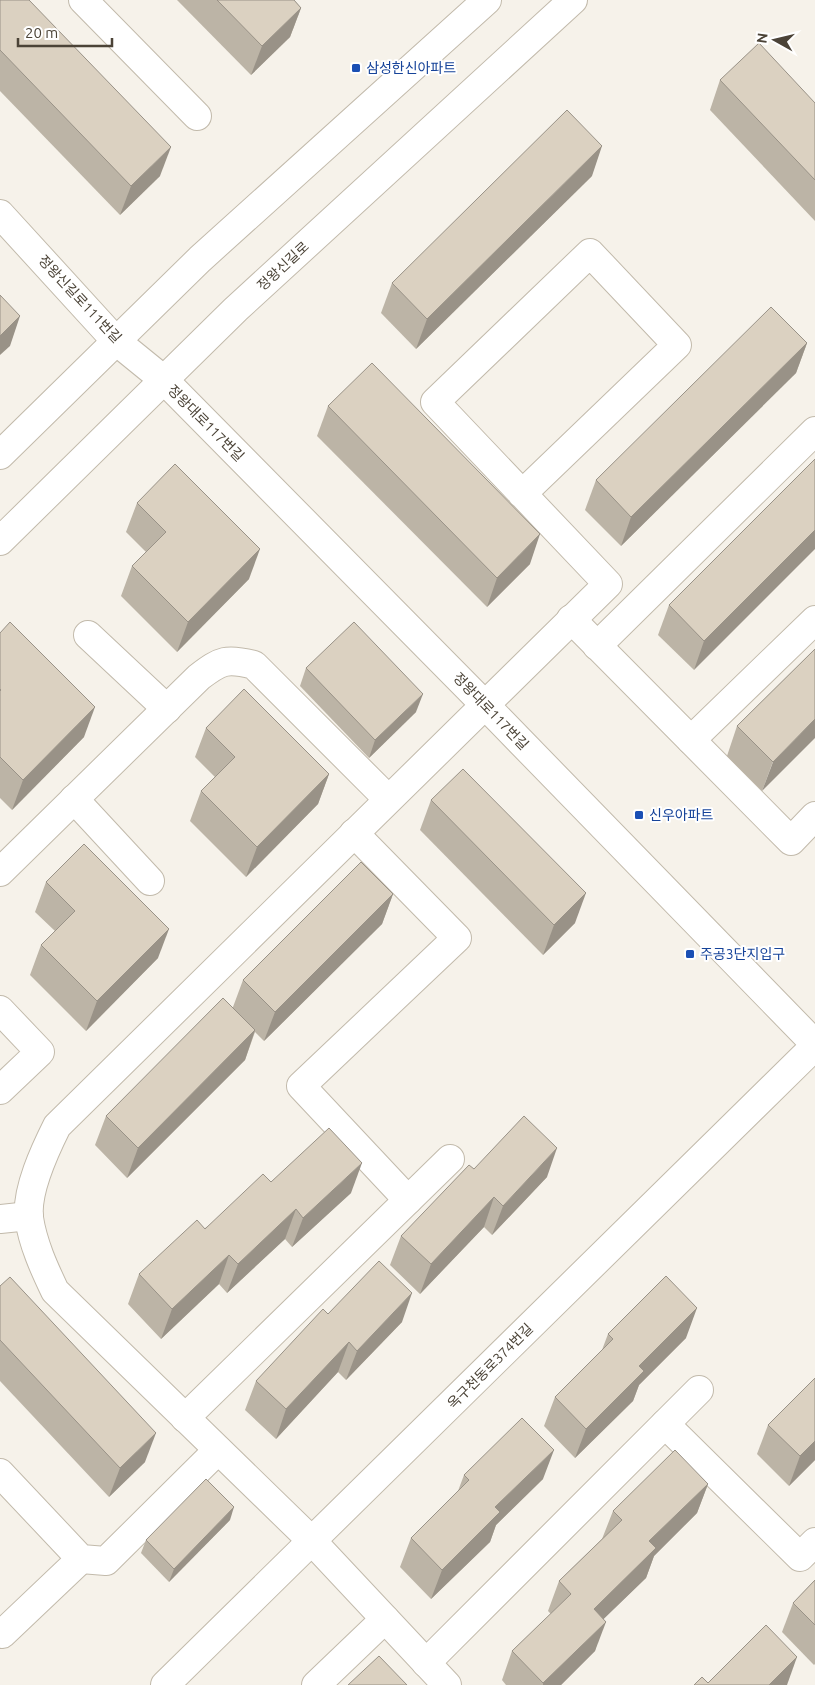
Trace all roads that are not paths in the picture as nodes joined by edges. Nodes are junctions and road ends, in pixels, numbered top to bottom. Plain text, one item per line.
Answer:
1 (84, 0) edge
2 (487, 0) edge
3 (573, 0) edge
4 (197, 116) dead end
5 (0, 214) edge
6 (116, 340) junction
7 (164, 380) junction
8 (815, 431) edge
9 (0, 455) edge
10 (522, 494) junction
11 (0, 541) edge
12 (571, 620) junction
13 (815, 620) edge
14 (88, 635) dead end
15 (597, 646) junction
16 (485, 705) junction
17 (167, 709) junction
18 (691, 740) junction
19 (74, 799) junction
20 (388, 799) junction
21 (815, 816) edge
22 (354, 833) junction
23 (0, 872) edge
24 (150, 881) dead end
25 (0, 1010) edge
26 (815, 1045) edge
27 (0, 1090) edge
28 (450, 1159) dead end
29 (408, 1200) junction
30 (29, 1216) junction
31 (0, 1219) edge
32 (699, 1390) dead end
33 (185, 1418) junction
34 (665, 1424) junction
35 (218, 1450) junction
36 (0, 1473) edge
37 (312, 1541) junction
38 (815, 1542) edge
39 (81, 1559) junction
40 (385, 1619) junction
41 (0, 1633) edge
42 (426, 1663) junction
43 (165, 1685) edge
44 (316, 1685) edge
45 (446, 1685) edge

1 - 4 street
2 - 6 street
3 - 7 street, 정왕신길로
5 - 6 street, 정왕신길로111번길
6 - 7 street, 정왕신길로111번길
6 - 9 street
7 - 11 street, 정왕신길로
7 - 16 street, 정왕대로117번길
8 - 15 street
10 - 10 street
10 - 12 street
12 - 15 street
12 - 16 street
13 - 18 street
14 - 17 street
15 - 18 street
16 - 20 street
16 - 26 street, 정왕대로117번길
17 - 19 street
17 - 20 street
18 - 21 street
19 - 23 street
19 - 24 street
20 - 22 street
22 - 29 street
22 - 30 street
25 - 27 street
26 - 37 street, 옥구천동로374번길
28 - 29 street
29 - 33 street
30 - 31 street
30 - 33 street
32 - 34 street
33 - 35 street
34 - 38 street
34 - 42 street
35 - 37 street
35 - 39 street
36 - 39 street
37 - 40 street
37 - 43 street, 옥구천동로374번길
39 - 41 street
40 - 42 street
40 - 44 street
42 - 45 street

